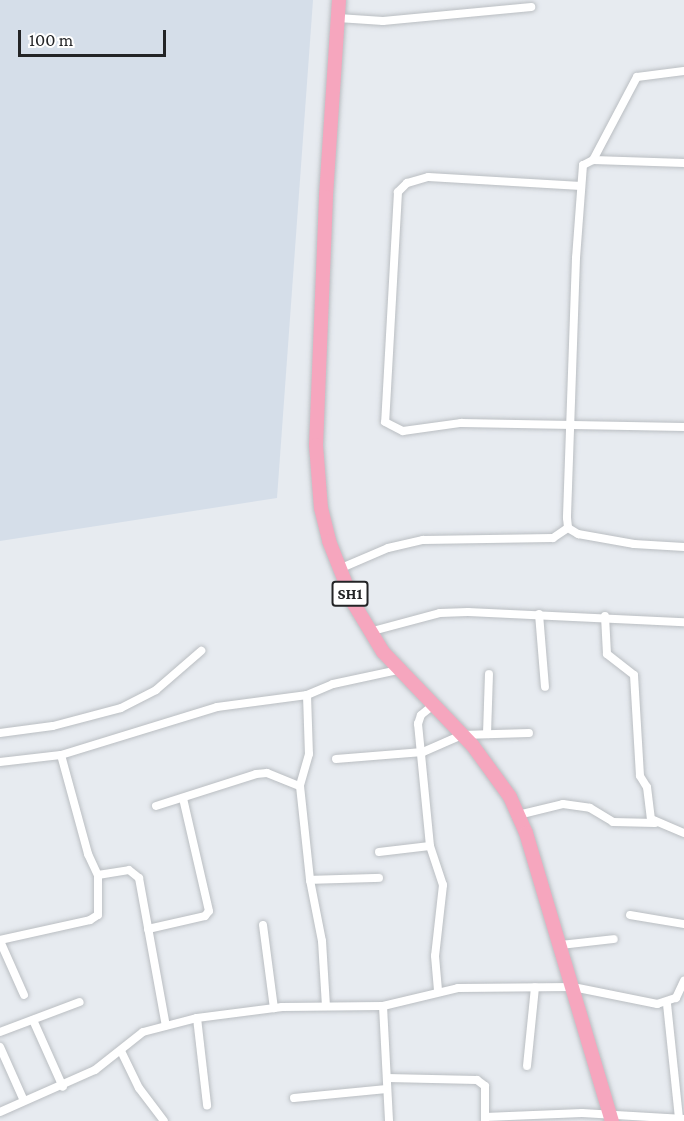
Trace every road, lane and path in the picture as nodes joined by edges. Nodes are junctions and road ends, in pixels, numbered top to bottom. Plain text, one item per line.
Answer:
1 (339, 0) edge
2 (531, 7) dead end
3 (338, 18) junction
4 (684, 71) edge
5 (593, 160) junction
6 (684, 163) edge
7 (581, 186) junction
8 (573, 425) junction
9 (684, 427) edge
10 (568, 528) junction
11 (684, 547) edge
12 (339, 569) junction
13 (539, 614) junction
14 (605, 616) junction
15 (684, 622) edge
16 (369, 632) junction
17 (201, 651) dead end
18 (398, 670) junction
19 (489, 674) dead end
20 (545, 687) dead end
21 (307, 695) junction
22 (432, 706) junction
23 (0, 733) edge
24 (529, 733) dead end
25 (462, 735) junction
26 (487, 735) junction
27 (423, 752) junction
28 (61, 755) junction
29 (336, 759) dead end
30 (0, 762) edge
31 (300, 786) junction
32 (183, 798) junction
33 (156, 806) dead end
34 (518, 815) junction
35 (655, 823) junction
36 (684, 833) edge
37 (430, 846) junction
38 (378, 852) dead end
39 (98, 875) junction
40 (379, 878) dead end
41 (310, 880) junction
42 (630, 915) dead end
43 (684, 924) edge
44 (263, 925) dead end
45 (148, 929) junction
46 (614, 939) dead end
47 (0, 940) edge
48 (560, 945) junction
49 (684, 981) edge
50 (535, 987) junction
51 (573, 987) junction
52 (438, 990) junction
53 (24, 995) dead end
54 (80, 1002) dead end
55 (667, 1004) junction
56 (326, 1006) junction
57 (383, 1006) junction
58 (273, 1008) junction
59 (197, 1018) junction
60 (33, 1020) junction
61 (166, 1026) junction
62 (0, 1032) edge
63 (0, 1047) edge
64 (121, 1051) junction
65 (527, 1066) dead end
66 (387, 1078) junction
67 (63, 1087) junction
68 (387, 1089) junction
69 (294, 1098) dead end
70 (24, 1101) junction
71 (207, 1105) dead end
72 (0, 1112) edge
73 (611, 1118) edge
74 (681, 1118) edge
75 (484, 1119) edge
76 (164, 1121) edge
77 (389, 1121) edge

1 - 3 main road, SH1
2 - 3 street
3 - 12 main road, SH1
4 - 5 street
5 - 6 street
5 - 7 street
7 - 8 street
7 - 8 street
8 - 9 street
8 - 10 street
10 - 11 street
10 - 12 street
12 - 16 main road, SH1
13 - 14 street
13 - 16 street
13 - 20 street
14 - 15 street
14 - 35 street
16 - 18 main road, SH1
17 - 23 street
18 - 21 street
18 - 22 main road, SH1
19 - 26 street
21 - 28 street
21 - 31 street
22 - 25 main road, SH1
22 - 27 street
24 - 26 street
25 - 26 street
25 - 27 street
25 - 34 main road, SH1
27 - 29 street
27 - 37 street
28 - 30 street
28 - 39 street
31 - 32 street
31 - 41 street
32 - 33 street
32 - 45 street
34 - 35 street
34 - 48 main road, SH1
35 - 36 street
37 - 38 street
37 - 52 street
39 - 45 street
39 - 47 street
40 - 41 street
41 - 56 street
42 - 43 street
44 - 58 street
45 - 61 street
46 - 48 street
47 - 53 street
48 - 51 main road, SH1
49 - 55 street
50 - 51 street
50 - 52 street
50 - 65 street
51 - 55 street
51 - 73 main road, SH1
52 - 57 street
54 - 60 street
55 - 74 street
56 - 57 street
56 - 58 street
57 - 66 street
58 - 59 street
59 - 61 street
59 - 71 street
60 - 62 street
60 - 67 street
61 - 64 street
63 - 70 street
64 - 67 street
64 - 76 street
66 - 68 street
66 - 75 street
67 - 70 street
68 - 69 street
68 - 77 street
70 - 72 street
73 - 74 street
73 - 75 street

